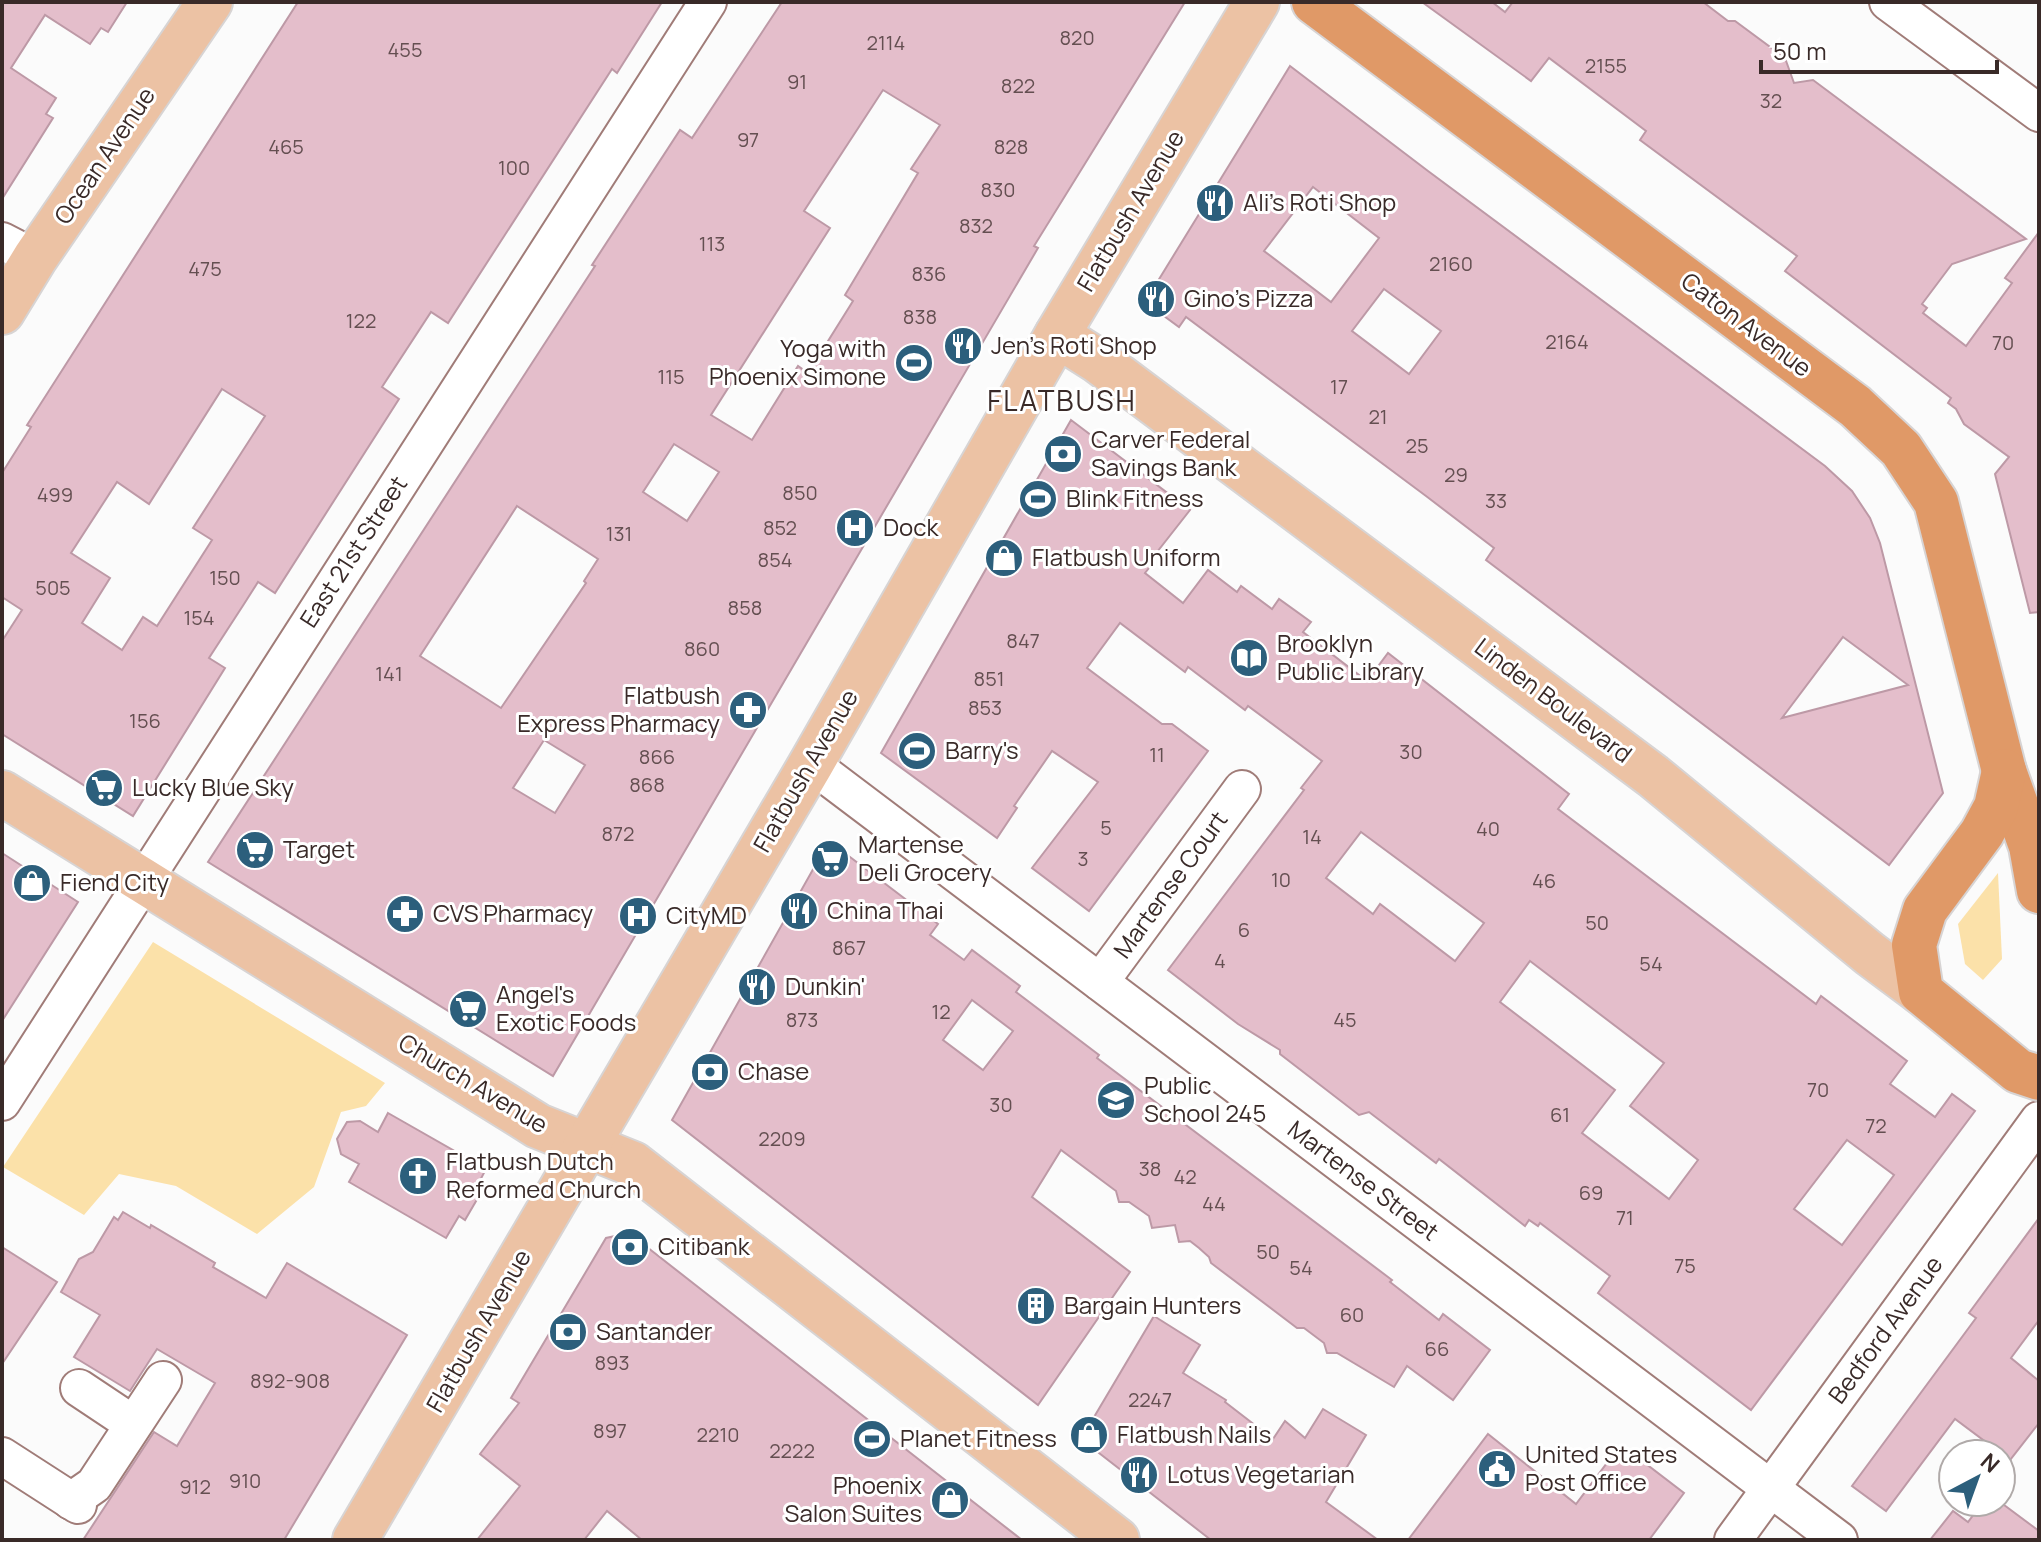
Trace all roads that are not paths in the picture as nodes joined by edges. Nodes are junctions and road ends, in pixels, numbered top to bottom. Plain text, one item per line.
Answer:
1 (210, 2) edge
2 (708, 2) edge
3 (1257, 2) edge
4 (1314, 2) edge
5 (1905, 7) edge
6 (2039, 113) edge
7 (18, 250) edge
8 (2, 312) edge
9 (1057, 335) junction
10 (811, 764) junction
11 (2004, 771) junction
12 (1242, 789) dead end
13 (2, 793) edge
14 (2039, 808) edge
15 (143, 881) junction
16 (2039, 891) edge
17 (1100, 982) junction
18 (1921, 992) junction
19 (2039, 1078) edge
20 (2, 1102) edge
21 (2039, 1120) edge
22 (585, 1145) junction
23 (163, 1380) dead end
24 (79, 1388) dead end
25 (133, 1424) junction
26 (2, 1456) edge
27 (1771, 1489) junction
28 (364, 1536) edge
29 (1117, 1540) edge
30 (1733, 1540) edge
31 (1839, 1540) edge

1 - 7 main road, Ocean Avenue
2 - 15 street, East 21st Street
3 - 9 main road, Flatbush Avenue
4 - 11 highway, Caton Avenue
5 - 6 street
7 - 8 main road, Ocean Avenue
9 - 10 main road, Flatbush Avenue
9 - 18 main road, Linden Boulevard
10 - 17 street, Martense Street
10 - 22 main road, Flatbush Avenue
11 - 14 highway
11 - 16 highway, Caton Avenue
11 - 18 highway, Caton Avenue
12 - 17 street, Martense Court
13 - 15 main road, Church Avenue
15 - 20 street, East 21st Street
15 - 22 main road, Church Avenue
17 - 27 street, Martense Street
18 - 19 highway, Linden Boulevard
21 - 27 street, Bedford Avenue
22 - 28 main road, Flatbush Avenue
22 - 29 main road, Church Avenue
23 - 25 street
24 - 25 street
25 - 26 street
27 - 30 street, Bedford Avenue
27 - 31 street, Martense Street

